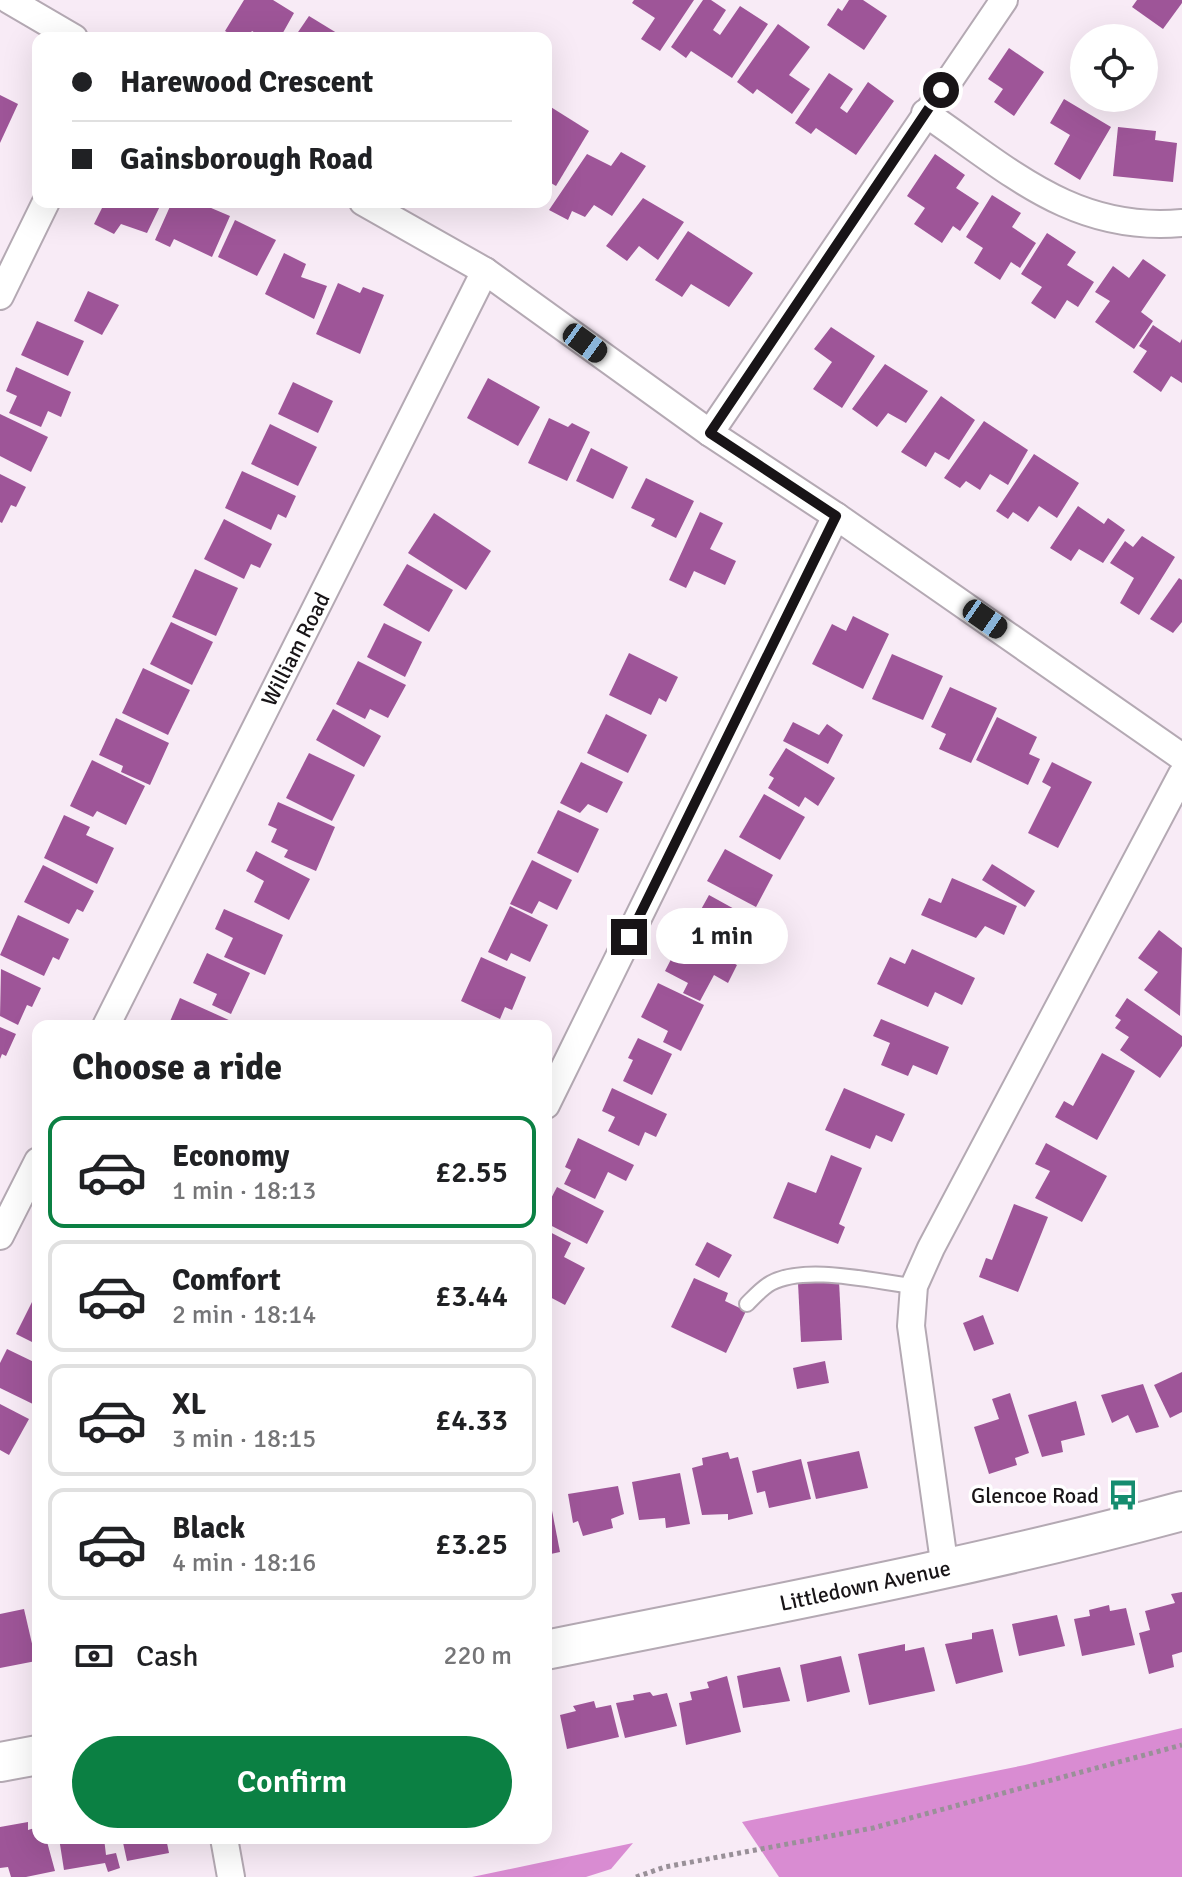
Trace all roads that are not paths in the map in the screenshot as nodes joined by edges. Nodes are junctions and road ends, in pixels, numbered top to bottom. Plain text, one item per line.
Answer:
1 (9, 0) edge
2 (1004, 0) edge
3 (64, 32) edge
4 (925, 113) junction
5 (43, 208) edge
6 (374, 208) edge
7 (1182, 223) edge
8 (485, 271) junction
9 (0, 296) edge
10 (710, 433) junction
11 (836, 516) junction
12 (1182, 757) edge
13 (1182, 774) edge
14 (109, 1020) edge
15 (552, 1093) edge
16 (32, 1173) edge
17 (0, 1236) edge
18 (914, 1286) junction
19 (747, 1304) dead end
20 (1182, 1511) edge
21 (945, 1569) junction
22 (552, 1649) edge
23 (32, 1756) edge
24 (0, 1762) edge
25 (225, 1844) edge
26 (231, 1877) edge

1 - 3 street
2 - 4 street
4 - 7 street
4 - 10 street
5 - 9 street
6 - 8 street
8 - 10 street
8 - 14 street, William Road
10 - 11 street
11 - 12 street
11 - 15 street
13 - 18 street
16 - 17 street
18 - 19 lane
18 - 21 street
20 - 21 street, Littledown Avenue
21 - 22 street, Littledown Avenue
23 - 24 street
25 - 26 street

